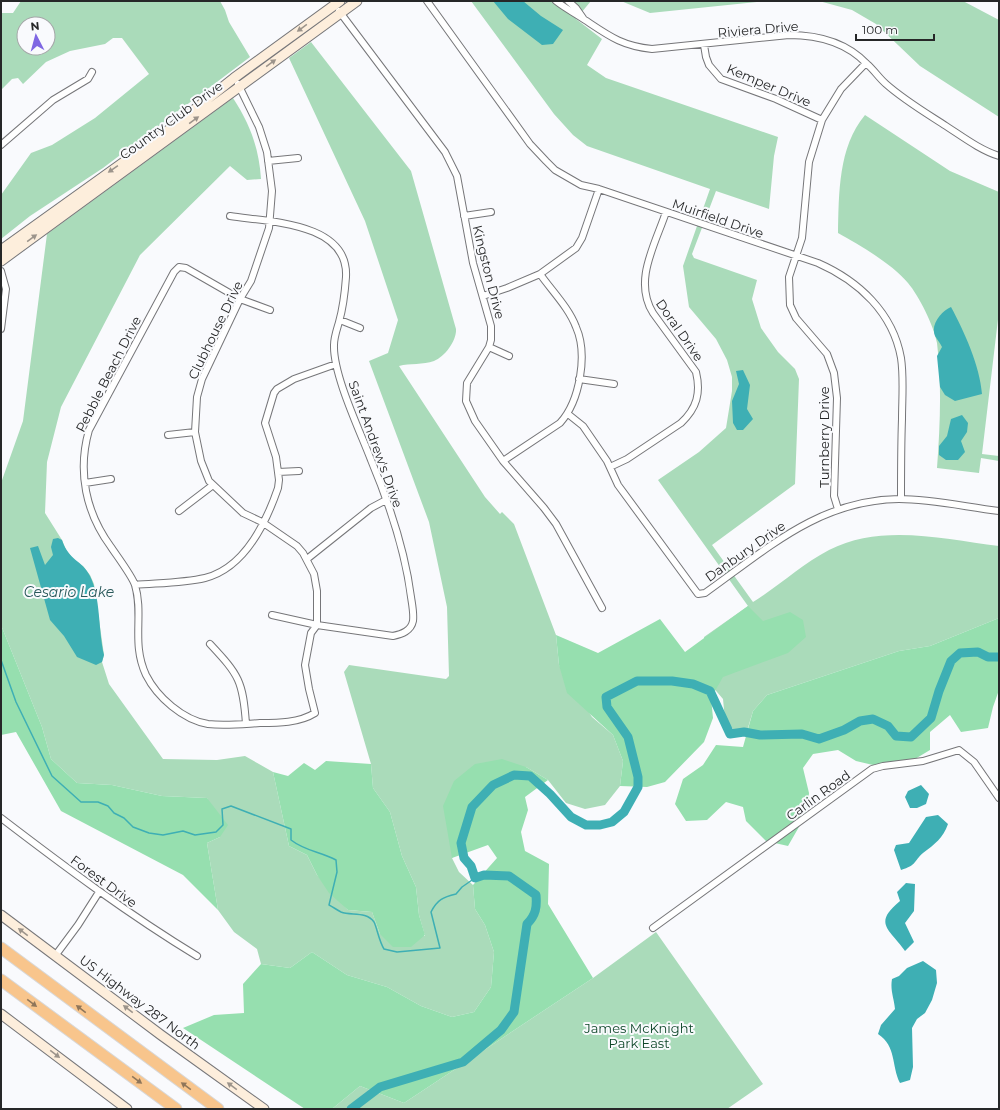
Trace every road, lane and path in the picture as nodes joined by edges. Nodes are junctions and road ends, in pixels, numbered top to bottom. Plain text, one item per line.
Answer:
1 (340, 1) edge
2 (357, 1) edge
3 (427, 1) edge
4 (556, 1) edge
5 (568, 1) edge
6 (332, 7) junction
7 (341, 12) junction
8 (584, 19) junction
9 (704, 45) junction
10 (866, 62) junction
11 (92, 72) dead end
12 (237, 82) junction
13 (822, 120) junction
14 (1, 145) edge
15 (999, 156) edge
16 (298, 158) dead end
17 (268, 161) junction
18 (599, 189) junction
19 (491, 212) dead end
20 (666, 212) junction
21 (230, 216) dead end
22 (464, 216) junction
23 (270, 222) junction
24 (1, 250) edge
25 (796, 256) junction
26 (1, 261) edge
27 (1, 271) edge
28 (540, 274) junction
29 (482, 296) junction
30 (240, 299) junction
31 (270, 310) dead end
32 (340, 320) junction
33 (360, 328) dead end
34 (1, 329) edge
35 (489, 347) junction
36 (509, 356) dead end
37 (336, 364) junction
38 (579, 380) junction
39 (614, 384) dead end
40 (568, 414) junction
41 (195, 432) junction
42 (168, 435) dead end
43 (503, 461) junction
44 (610, 467) junction
45 (299, 471) dead end
46 (278, 472) junction
47 (111, 479) dead end
48 (84, 483) junction
49 (213, 485) junction
50 (901, 499) junction
51 (386, 500) junction
52 (838, 508) junction
53 (179, 511) dead end
54 (999, 511) edge
55 (262, 522) junction
56 (307, 559) junction
57 (135, 585) junction
58 (602, 608) dead end
59 (272, 615) dead end
60 (317, 625) junction
61 (210, 644) dead end
62 (315, 713) joint
63 (246, 724) junction
64 (999, 798) edge
65 (1, 818) edge
66 (99, 892) junction
67 (1, 915) edge
68 (653, 928) dead end
69 (1, 948) edge
70 (55, 956) junction
71 (198, 956) dead end
72 (1, 980) edge
73 (1, 1014) edge
74 (127, 1109) edge
75 (176, 1109) edge
76 (218, 1109) edge
77 (264, 1109) edge

1 - 6 main road, Country Club Drive
2 - 7 main road, Country Club Drive
3 - 18 street, Muirfield Drive
4 - 8 street, Riviera Drive
5 - 8 street, Riviera Drive
6 - 7 street, Kingston Drive
6 -> 12 main road, Country Club Drive
12 -> 7 main road, Country Club Drive
7 - 22 street, Kingston Drive
8 - 9 street, Riviera Drive
9 - 10 street, Riviera Drive
9 - 13 street, Kemper Drive
10 - 13 street, Turnberry Drive
10 - 15 street, Riviera Drive
11 - 14 street
12 - 17 street, Clubhouse Drive
12 -> 24 main road, Country Club Drive
26 -> 12 main road, Country Club Drive
13 - 25 street, Turnberry Drive
16 - 17 street
17 - 23 street, Clubhouse Drive
18 - 20 street, Muirfield Drive
18 - 28 street
19 - 22 street
20 - 25 street, Muirfield Drive
20 - 44 street, Doral Drive
21 - 23 street, Saint Andrew's Drive
22 - 29 street, Kingston Drive
23 - 30 street, Clubhouse Drive
23 - 32 street, Saint Andrew's Drive
25 - 50 street, Muirfield Drive
25 - 52 street, Turnberry Drive
27 - 34 street
28 - 29 street
28 - 38 street
29 - 35 street, Kingston Drive
30 - 31 street
30 - 41 street, Clubhouse Drive
30 - 48 street, Pebble Beach Drive
32 - 33 street
32 - 37 street, Saint Andrew's Drive
35 - 36 street
35 - 43 street, Kingston Drive
37 - 46 street
37 - 51 street, Saint Andrew's Drive
38 - 39 street
38 - 40 street
40 - 43 street
40 - 44 street, Danbury Drive
41 - 42 street
41 - 49 street, Clubhouse Drive
43 - 58 street, Kingston Drive
44 - 52 street, Danbury Drive
45 - 46 street
46 - 55 street
47 - 48 street
48 - 57 street, Pebble Beach Drive
49 - 53 street
49 - 55 street, Clubhouse Drive
50 - 52 street, Danbury Drive
50 - 54 street, Danbury Drive
51 - 56 street
51 - 60 street, Saint Andrew's Drive
55 - 56 street, Clubhouse Drive
55 - 57 street
56 - 60 street, Clubhouse Drive
57 - 63 street, Pebble Beach Drive
59 - 60 street
60 - 62 street, Clubhouse Drive
61 - 63 street
62 - 63 street, Pebble Beach Drive
64 - 68 street, Carlin Road
65 - 66 street, Forest Drive
66 - 70 street
66 - 71 street, Forest Drive
70 -> 67 main road, US Highway 287 North
76 -> 69 highway
77 -> 70 main road, US Highway 287 North
72 -> 75 highway
73 -> 74 main road

